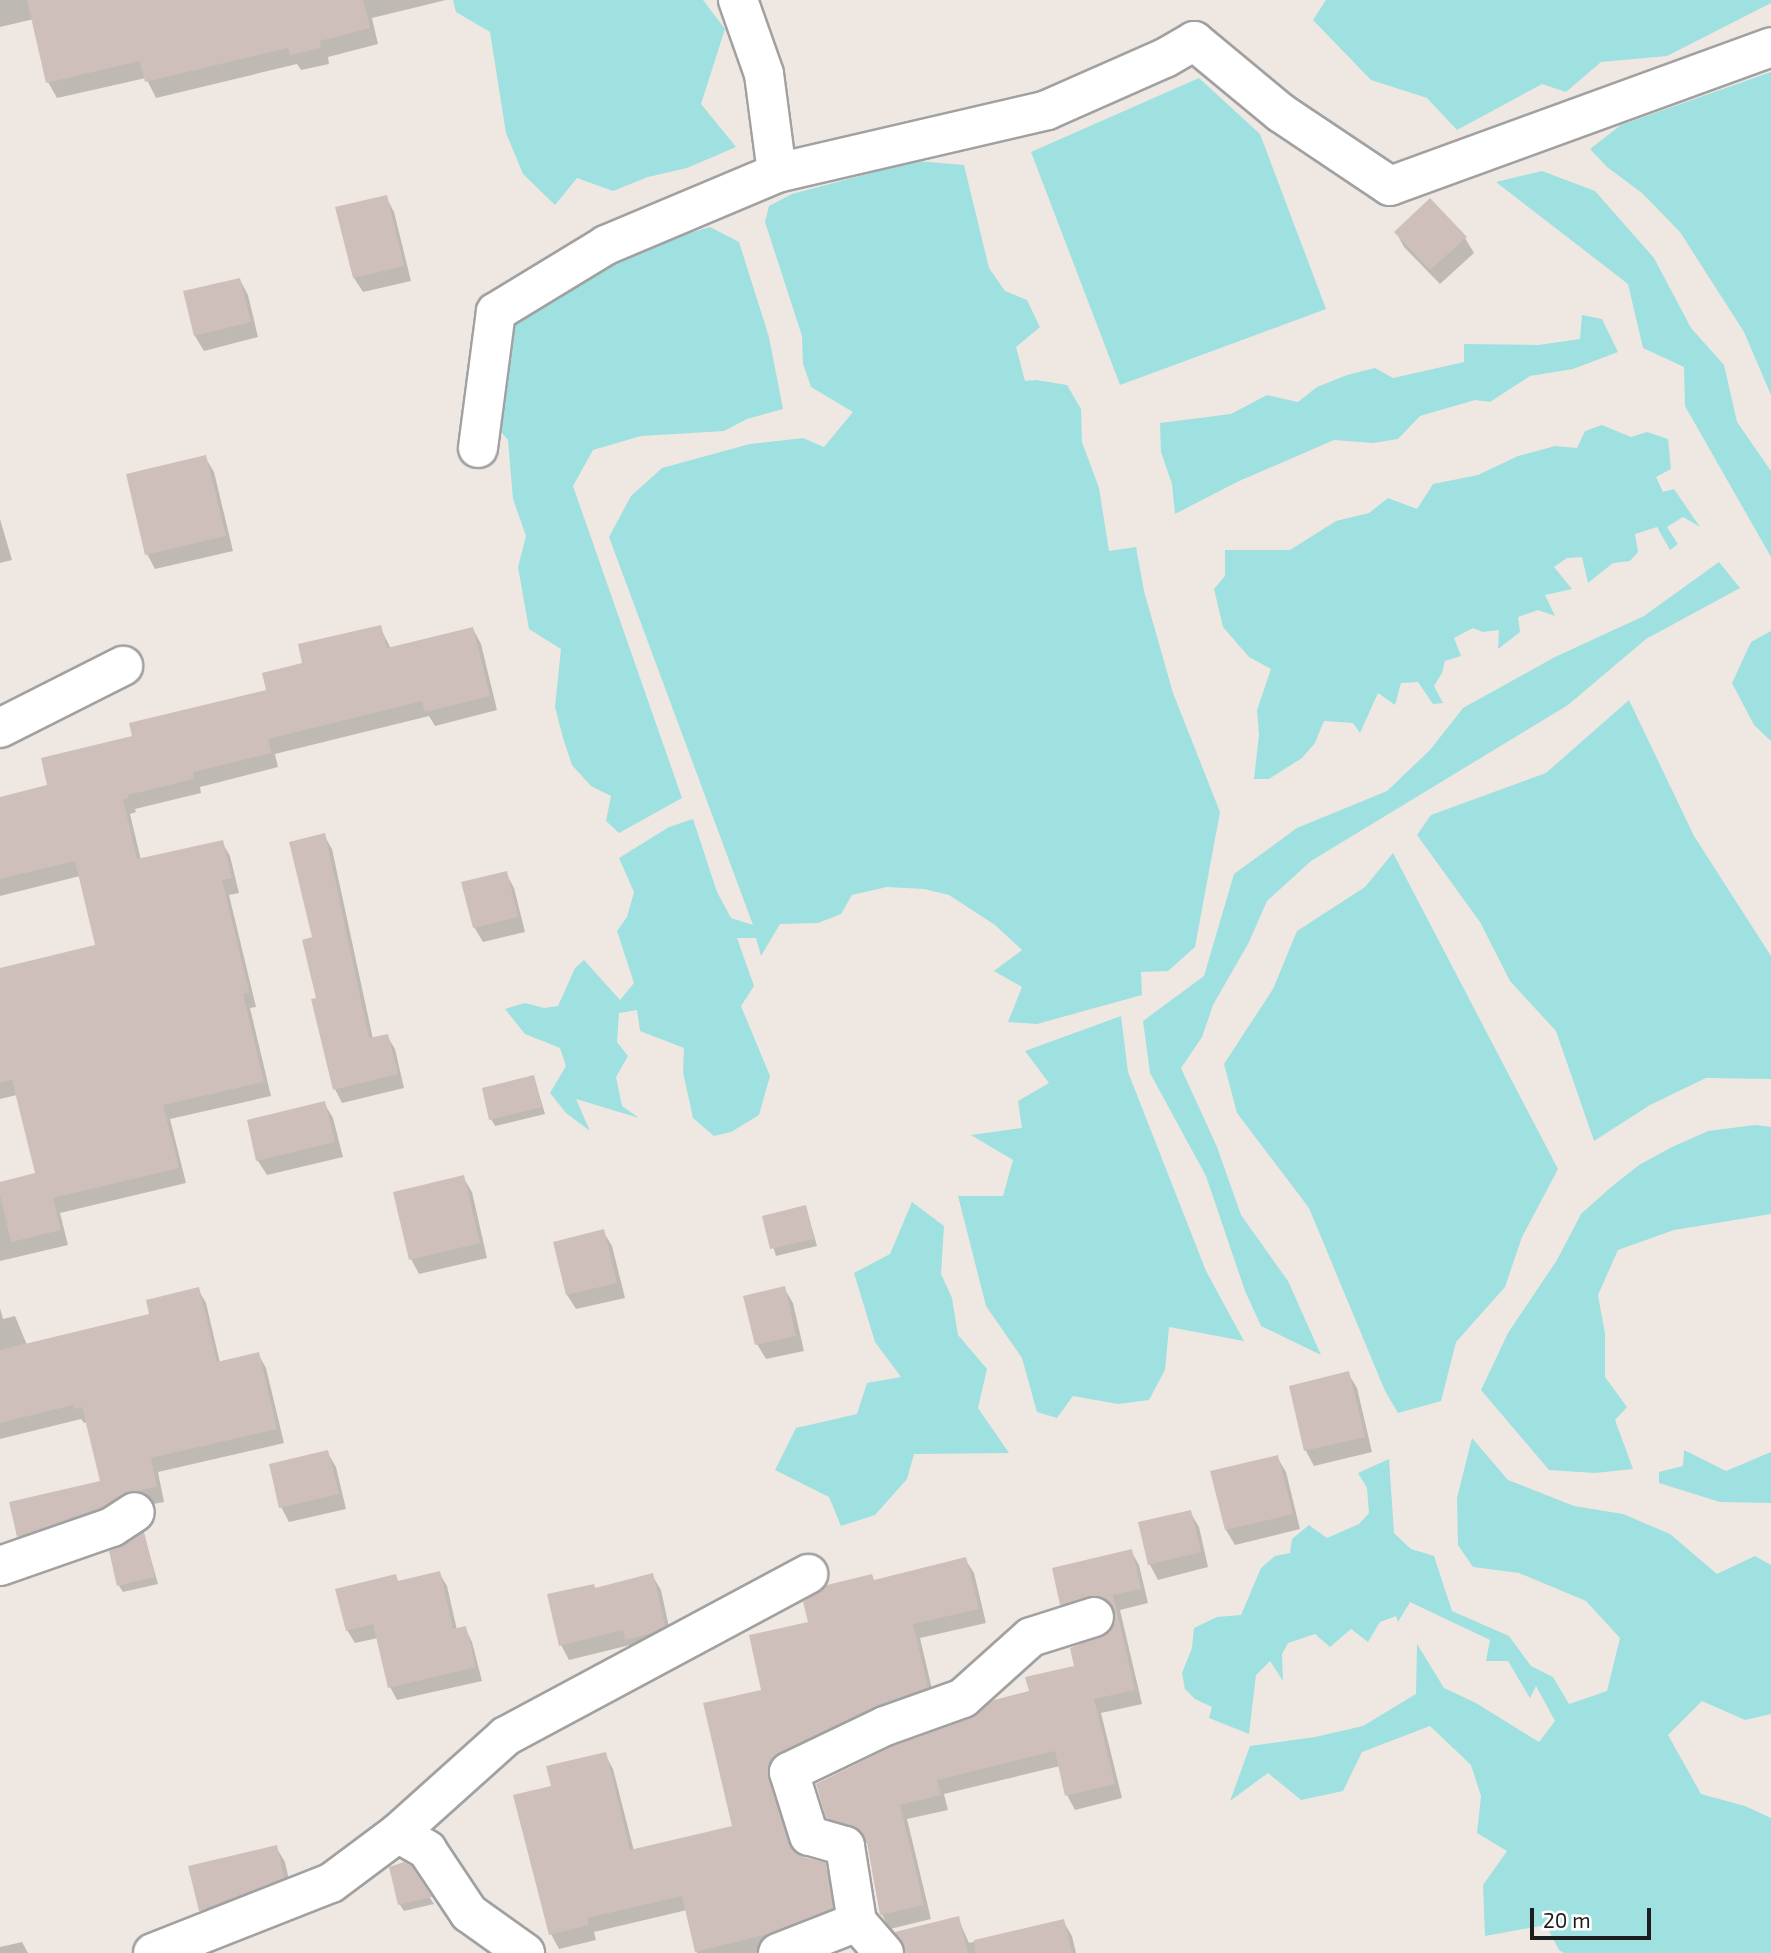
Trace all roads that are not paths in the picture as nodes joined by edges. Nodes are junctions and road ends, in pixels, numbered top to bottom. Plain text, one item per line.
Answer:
1 (738, 0) edge
2 (1771, 47) edge
3 (777, 173) junction
4 (478, 448) dead end
5 (123, 666) dead end
6 (0, 728) edge
7 (135, 1513) dead end
8 (0, 1566) edge
9 (808, 1574) dead end
10 (1094, 1617) dead end
11 (398, 1833) junction
12 (857, 1922) junction
13 (153, 1953) edge
14 (525, 1953) edge
15 (778, 1953) edge
16 (884, 1953) edge

1 - 3 street
2 - 3 street
3 - 4 street
5 - 6 street
7 - 8 street
9 - 11 street
10 - 12 street
11 - 13 street
11 - 14 street
12 - 15 street
12 - 16 street

